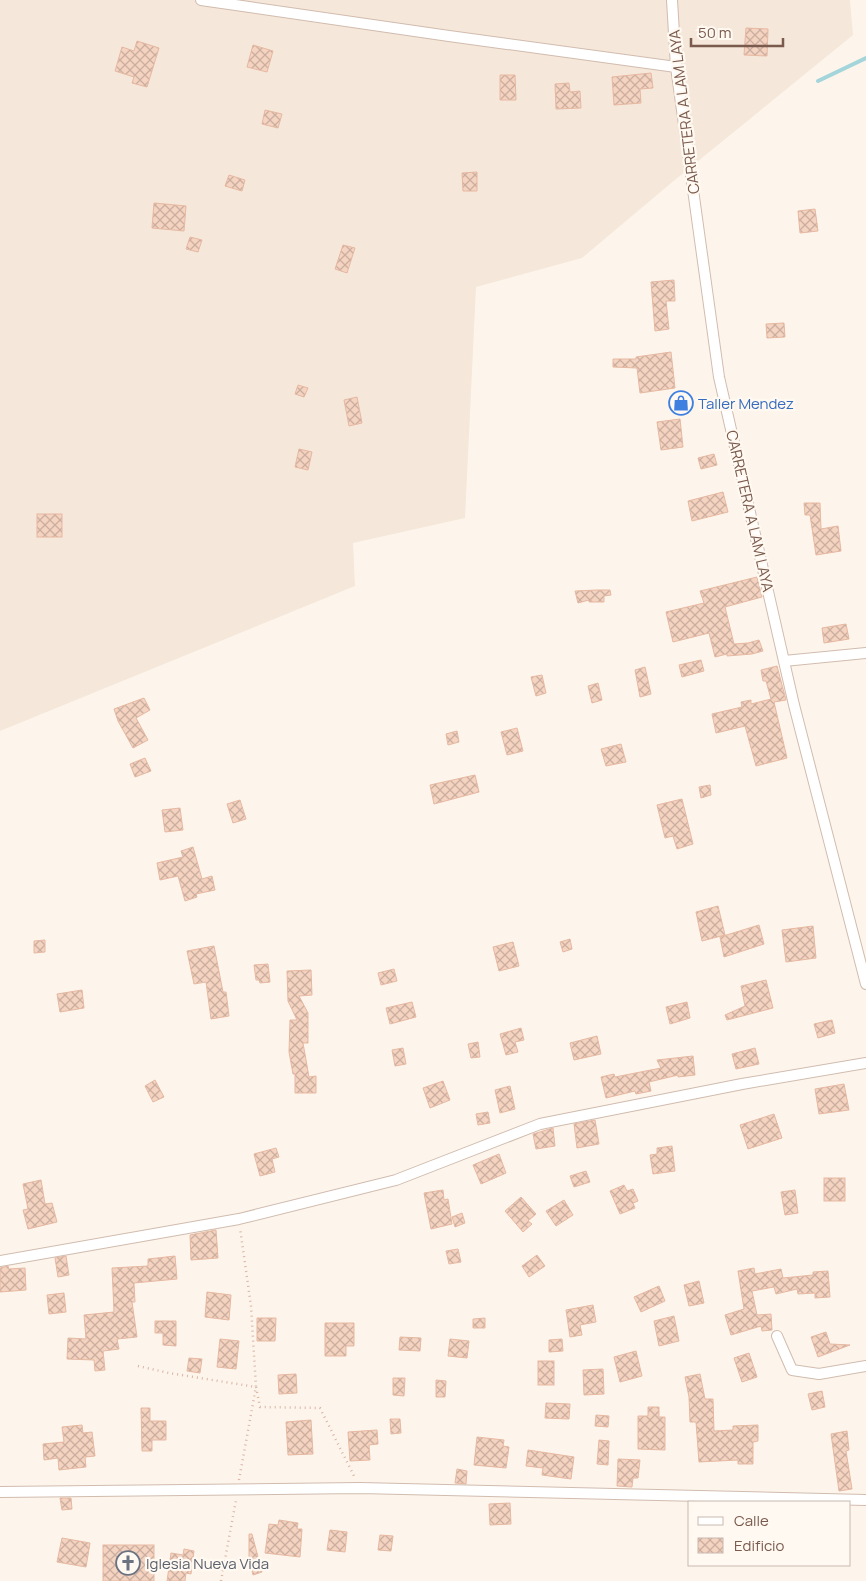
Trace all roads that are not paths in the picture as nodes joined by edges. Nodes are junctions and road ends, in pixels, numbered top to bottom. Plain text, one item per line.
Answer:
1 (201, 0) edge
2 (672, 0) edge
3 (676, 68) junction
4 (866, 653) edge
5 (784, 661) junction
6 (866, 984) edge
7 (866, 1063) edge
8 (0, 1261) edge
9 (777, 1336) dead end
10 (866, 1366) edge
11 (0, 1492) edge
12 (866, 1500) edge

1 - 3 street
2 - 3 street, CARRETERA A LAM LAYA
3 - 5 street, CARRETERA A LAM LAYA
4 - 5 street
5 - 6 street, CARRETERA A LAM LAYA
7 - 8 street
9 - 10 street
11 - 12 street

